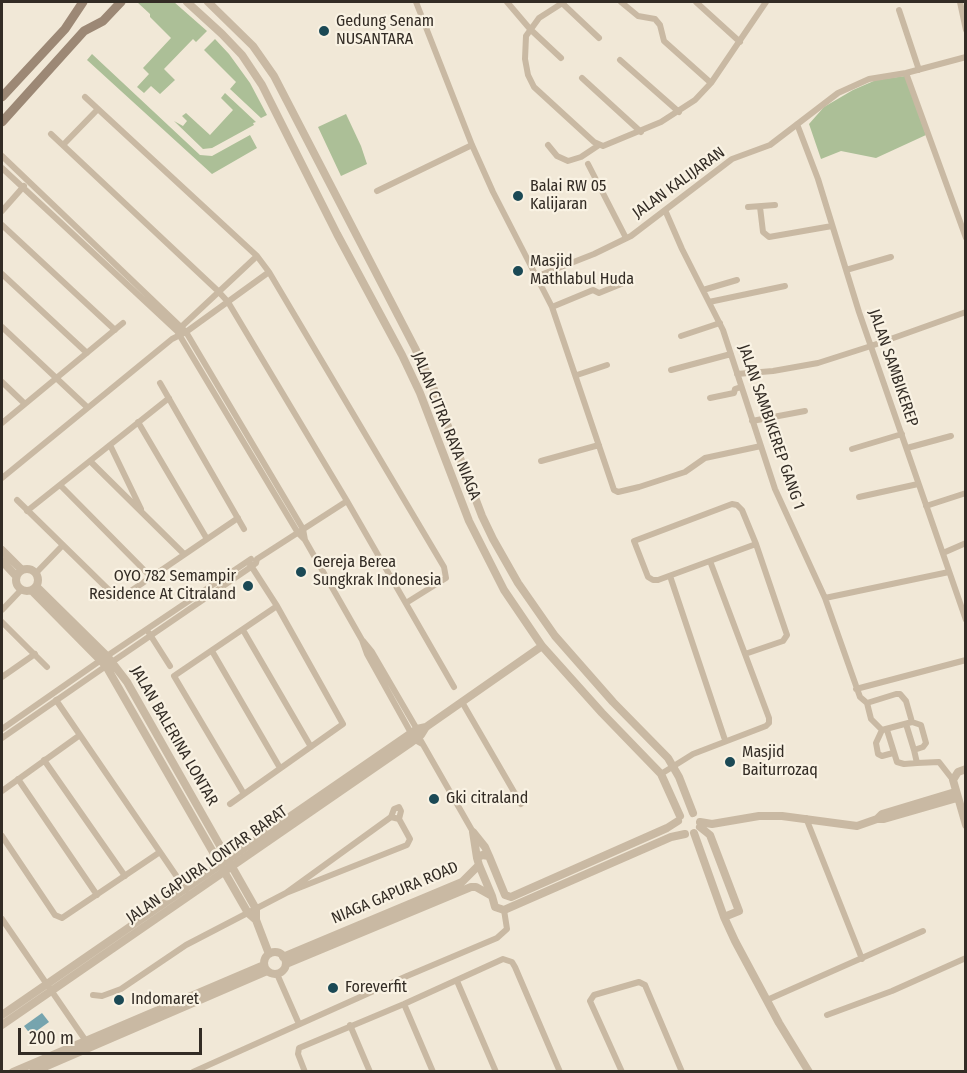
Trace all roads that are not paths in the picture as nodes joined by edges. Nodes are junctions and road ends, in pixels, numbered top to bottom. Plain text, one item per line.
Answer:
1 (83, 2) edge
2 (121, 2) edge
3 (187, 2) edge
4 (208, 2) edge
5 (416, 2) edge
6 (507, 2) edge
7 (562, 2) edge
8 (621, 2) edge
9 (696, 2) edge
10 (766, 2) edge
11 (960, 2) edge
12 (899, 10) dead end
13 (72, 21) junction
14 (531, 29) junction
15 (966, 30) edge
16 (84, 31) junction
17 (599, 38) dead end
18 (740, 42) junction
19 (966, 57) edge
20 (561, 58) dead end
21 (620, 60) dead end
22 (919, 70) junction
23 (906, 73) junction
24 (582, 78) dead end
25 (711, 84) junction
26 (2, 97) edge
27 (85, 97) dead end
28 (98, 109) junction
29 (679, 112) junction
30 (2, 122) edge
31 (797, 124) junction
32 (641, 132) junction
33 (51, 134) dead end
34 (63, 145) junction
35 (472, 145) junction
36 (548, 145) dead end
37 (599, 145) junction
38 (2, 158) edge
39 (588, 164) dead end
40 (2, 168) edge
41 (29, 181) junction
42 (23, 188) junction
43 (378, 191) dead end
44 (775, 205) dead end
45 (748, 207) dead end
46 (760, 207) junction
47 (665, 210) junction
48 (2, 211) edge
49 (2, 225) edge
50 (350, 226) junction
51 (832, 226) junction
52 (337, 234) junction
53 (626, 238) junction
54 (966, 238) edge
55 (99, 248) junction
56 (94, 254) junction
57 (257, 256) junction
58 (891, 257) dead end
59 (846, 270) junction
60 (269, 272) junction
61 (2, 274) edge
62 (538, 276) junction
63 (737, 280) dead end
64 (626, 282) dead end
65 (785, 286) dead end
66 (703, 290) junction
67 (218, 291) junction
68 (228, 302) junction
69 (709, 302) junction
70 (552, 307) junction
71 (966, 312) edge
72 (123, 323) dead end
73 (720, 323) junction
74 (2, 327) edge
75 (115, 330) junction
76 (181, 331) junction
77 (681, 336) dead end
78 (871, 346) junction
79 (87, 353) junction
80 (730, 354) junction
81 (607, 365) dead end
82 (671, 370) dead end
83 (737, 374) junction
84 (576, 375) junction
85 (56, 378) junction
86 (2, 382) edge
87 (160, 383) dead end
88 (741, 387) junction
89 (169, 398) junction
90 (711, 398) dead end
91 (25, 404) junction
92 (87, 407) junction
93 (805, 411) dead end
94 (752, 421) junction
95 (138, 422) junction
96 (2, 423) edge
97 (902, 434) junction
98 (951, 436) dead end
99 (110, 445) junction
100 (599, 445) junction
101 (760, 446) junction
102 (907, 448) junction
103 (852, 449) dead end
104 (90, 461) junction
105 (541, 461) dead end
106 (2, 476) edge
107 (918, 484) junction
108 (60, 485) junction
109 (966, 493) edge
110 (859, 496) dead end
111 (17, 500) dead end
112 (347, 501) junction
113 (927, 506) junction
114 (27, 511) junction
115 (144, 515) junction
116 (238, 518) junction
117 (244, 529) dead end
118 (300, 531) junction
119 (207, 539) junction
120 (493, 539) junction
121 (966, 543) edge
122 (756, 544) junction
123 (62, 546) junction
124 (480, 546) junction
125 (2, 550) edge
126 (943, 552) junction
127 (184, 555) junction
128 (2, 561) edge
129 (710, 561) junction
130 (250, 563) junction
131 (949, 572) junction
132 (19, 573) junction
133 (36, 573) junction
134 (670, 576) junction
135 (151, 577) junction
136 (34, 589) junction
137 (21, 590) junction
138 (825, 598) junction
139 (406, 603) junction
140 (277, 606) junction
141 (2, 610) edge
142 (966, 620) edge
143 (2, 622) edge
144 (243, 630) junction
145 (148, 632) junction
146 (542, 646) junction
147 (212, 651) junction
148 (35, 654) junction
149 (745, 654) junction
150 (966, 660) edge
151 (107, 661) junction
152 (47, 666) dead end
153 (170, 666) dead end
154 (2, 677) edge
155 (453, 687) dead end
156 (856, 689) junction
157 (56, 700) junction
158 (462, 702) junction
159 (613, 702) junction
160 (867, 703) junction
161 (25, 712) junction
162 (602, 713) junction
163 (30, 718) junction
164 (909, 723) junction
165 (2, 729) edge
166 (885, 730) junction
167 (80, 735) junction
168 (419, 735) junction
169 (2, 738) edge
170 (725, 740) junction
171 (311, 747) junction
172 (914, 750) junction
173 (893, 753) junction
174 (44, 760) junction
175 (917, 763) junction
176 (674, 765) junction
177 (280, 768) junction
178 (966, 769) edge
179 (661, 774) junction
180 (18, 779) junction
181 (953, 780) junction
182 (2, 791) edge
183 (244, 794) junction
184 (956, 795) junction
185 (230, 804) dead end
186 (521, 804) dead end
187 (693, 813) junction
188 (391, 817) junction
189 (806, 818) junction
190 (399, 819) junction
191 (679, 819) junction
192 (966, 825) edge
193 (695, 829) junction
194 (473, 832) junction
195 (2, 836) edge
196 (160, 852) junction
197 (489, 856) junction
198 (478, 862) junction
199 (226, 866) junction
200 (125, 876) junction
201 (188, 892) junction
202 (286, 893) junction
203 (97, 895) junction
204 (492, 896) junction
205 (504, 910) junction
206 (252, 911) junction
207 (724, 917) junction
208 (2, 919) edge
209 (923, 931) dead end
210 (269, 954) junction
211 (966, 958) edge
212 (862, 959) junction
213 (285, 960) junction
214 (265, 968) junction
215 (277, 974) junction
216 (457, 981) junction
217 (49, 987) junction
218 (93, 995) dead end
219 (767, 1000) junction
220 (404, 1004) junction
221 (2, 1015) edge
222 (827, 1015) dead end
223 (299, 1024) junction
224 (2, 1025) edge
225 (350, 1025) junction
226 (88, 1044) junction
227 (13, 1071) edge
228 (33, 1071) edge
229 (193, 1071) edge
230 (305, 1071) edge
231 (370, 1071) edge
232 (434, 1071) edge
233 (496, 1071) edge
234 (560, 1071) edge
235 (622, 1071) edge
236 (682, 1071) edge
237 (809, 1071) edge

1 - 13 main road
2 - 16 main road
3 - 52 street, JALAN CITRA RAYA NIAGA
4 - 50 street, JALAN CITRA RAYA NIAGA
5 - 35 street
6 - 14 street
7 - 14 street
7 - 17 street
8 - 25 street
9 - 18 street
10 - 18 street
11 - 15 street
12 - 22 street
13 - 16 main road
13 - 26 main road
14 - 20 street
14 - 37 street
16 - 30 main road
18 - 25 street
19 - 22 street, JALAN KALIJARAN
21 - 29 street
22 - 23 street, JALAN KALIJARAN
23 - 31 street, JALAN KALIJARAN
23 - 54 street
24 - 32 street
25 - 29 street
27 - 28 street
28 - 34 street
28 - 57 street
29 - 32 street
31 - 47 street, JALAN KALIJARAN
31 - 51 street, JALAN SAMBIKEREP
32 - 37 street
33 - 34 street
34 - 67 street
35 - 43 street
35 - 62 street
36 - 37 street
38 - 41 street
39 - 53 street
40 - 42 street
41 - 42 street
41 - 55 street
42 - 48 street
42 - 56 street
44 - 46 street
45 - 46 street
46 - 51 street
47 - 53 street, JALAN KALIJARAN
47 - 66 street, JALAN SAMBIKEREP GANG 1
49 - 75 street
50 - 52 street
50 - 120 street, JALAN CITRA RAYA NIAGA
51 - 59 street, JALAN SAMBIKEREP
52 - 124 street, JALAN CITRA RAYA NIAGA
53 - 62 street, JALAN KALIJARAN
55 - 56 street
55 - 76 street
56 - 76 street
57 - 60 street
57 - 67 street
58 - 59 street
59 - 78 street, JALAN SAMBIKEREP
60 - 68 street
60 - 139 street
61 - 79 street
62 - 70 street
63 - 66 street
64 - 70 street
65 - 69 street
66 - 69 street, JALAN SAMBIKEREP GANG 1
67 - 68 street
67 - 76 street
68 - 76 street
68 - 112 street
69 - 73 street, JALAN SAMBIKEREP GANG 1
70 - 84 street
71 - 78 street
72 - 75 street
73 - 77 street
73 - 80 street, JALAN SAMBIKEREP GANG 1
74 - 85 street
75 - 79 street
76 - 92 street
76 - 118 street
78 - 83 street
78 - 97 street, JALAN SAMBIKEREP
79 - 85 street
80 - 82 street
80 - 83 street, JALAN SAMBIKEREP GANG 1
81 - 84 street
83 - 88 street, JALAN SAMBIKEREP GANG 1
84 - 100 street
85 - 91 street
85 - 92 street
86 - 91 street
87 - 89 street
88 - 90 street
88 - 94 street, JALAN SAMBIKEREP GANG 1
89 - 95 street
89 - 116 street
91 - 96 street
92 - 106 street
93 - 94 street
94 - 101 street, JALAN SAMBIKEREP GANG 1
95 - 99 street
95 - 119 street
97 - 102 street, JALAN SAMBIKEREP
97 - 103 street
98 - 102 street
99 - 104 street
99 - 115 street
100 - 101 street
100 - 105 street
101 - 138 street, JALAN SAMBIKEREP GANG 1
102 - 107 street, JALAN SAMBIKEREP
104 - 108 street
104 - 115 street
107 - 110 street
107 - 113 street, JALAN SAMBIKEREP
108 - 114 street
108 - 135 street
109 - 113 street
111 - 114 street
112 - 118 street
112 - 139 street
113 - 126 street, JALAN SAMBIKEREP
114 - 123 street
115 - 127 street
116 - 117 street
116 - 119 street
118 - 130 street
118 - 168 street
119 - 127 street
120 - 124 street
120 - 159 street, JALAN CITRA RAYA NIAGA
121 - 126 street
122 - 129 street
122 - 134 street
122 - 149 street
123 - 133 street
123 - 135 street
124 - 146 street, JALAN CITRA RAYA NIAGA
125 - 132 street
126 - 131 street, JALAN SAMBIKEREP
127 - 135 street
128 - 132 street
129 - 134 street
129 - 149 street
130 - 140 street
130 - 145 street
131 - 138 street
131 - 142 street, JALAN SAMBIKEREP
132 - 133 street
132 - 137 street
133 - 136 street
134 - 170 street
136 - 137 street
136 - 151 street, JALAN BALERINA LONTAR
137 - 141 street
138 - 156 street, JALAN SAMBIKEREP GANG 1
139 - 155 street
140 - 144 street
140 - 171 street
143 - 148 street
144 - 147 street
144 - 171 street
145 - 151 street
145 - 153 street
146 - 158 street, JALAN GAPURA LONTAR BARAT
146 - 162 street, JALAN CITRA RAYA NIAGA
147 - 177 street
147 - 183 street
148 - 152 street
148 - 154 street
149 - 170 street
150 - 156 street
151 - 157 street
151 - 161 street
151 - 199 street, JALAN BALERINA LONTAR
156 - 160 street, JALAN SAMBIKEREP GANG 1
157 - 163 street
157 - 167 street
158 - 168 street, JALAN GAPURA LONTAR BARAT
158 - 186 street
159 - 162 street
159 - 176 street, JALAN CITRA RAYA NIAGA
160 - 164 street
160 - 166 street, JALAN SAMBIKEREP GANG 1
161 - 163 street
161 - 165 street
162 - 179 street, JALAN CITRA RAYA NIAGA
163 - 169 street
164 - 166 street
164 - 172 street
164 - 172 street
166 - 173 street
166 - 173 street
167 - 174 street
167 - 196 street
168 - 194 street
168 - 199 street, JALAN GAPURA LONTAR BARAT
170 - 176 street
171 - 177 street
172 - 175 street
173 - 175 street
174 - 180 street
174 - 200 street
175 - 181 street
176 - 179 street
176 - 187 street, JALAN CITRA RAYA NIAGA
177 - 183 street
178 - 181 street
179 - 191 street, JALAN CITRA RAYA NIAGA
180 - 182 street
180 - 203 street
181 - 184 street
183 - 185 street
184 - 189 street
184 - 192 street
187 - 191 street
187 - 193 street, JALAN CITRA RAYA NIAGA
188 - 190 street
188 - 190 street
188 - 202 street
189 - 193 street
189 - 212 street
190 - 202 street
191 - 193 street, JALAN CITRA RAYA NIAGA
191 - 197 street
193 - 205 street
193 - 207 street
193 - 207 street
194 - 197 street
194 - 198 street
195 - 203 street
196 - 200 street
196 - 201 street
197 - 198 street, NIAGA GAPURA ROAD
198 - 204 street
198 - 213 street, NIAGA GAPURA ROAD
199 - 201 street, JALAN GAPURA LONTAR BARAT
199 - 206 street, JALAN BALERINA LONTAR
200 - 203 street
201 - 217 street, JALAN GAPURA LONTAR BARAT
202 - 206 street
204 - 205 street
204 - 213 street, NIAGA GAPURA ROAD
205 - 223 street
206 - 210 street
206 - 218 street
207 - 219 street
208 - 217 street
209 - 212 street
210 - 213 street
210 - 214 street
211 - 222 street
212 - 219 street
213 - 215 street
214 - 215 street
214 - 226 street
215 - 223 street
216 - 220 street
216 - 233 street
216 - 234 street
217 - 221 street, JALAN GAPURA LONTAR BARAT
217 - 224 street, JALAN GAPURA LONTAR BARAT
217 - 226 street
219 - 237 street
220 - 225 street
220 - 232 street
223 - 229 street
225 - 230 street
225 - 231 street
226 - 227 street
226 - 228 street
235 - 236 street

